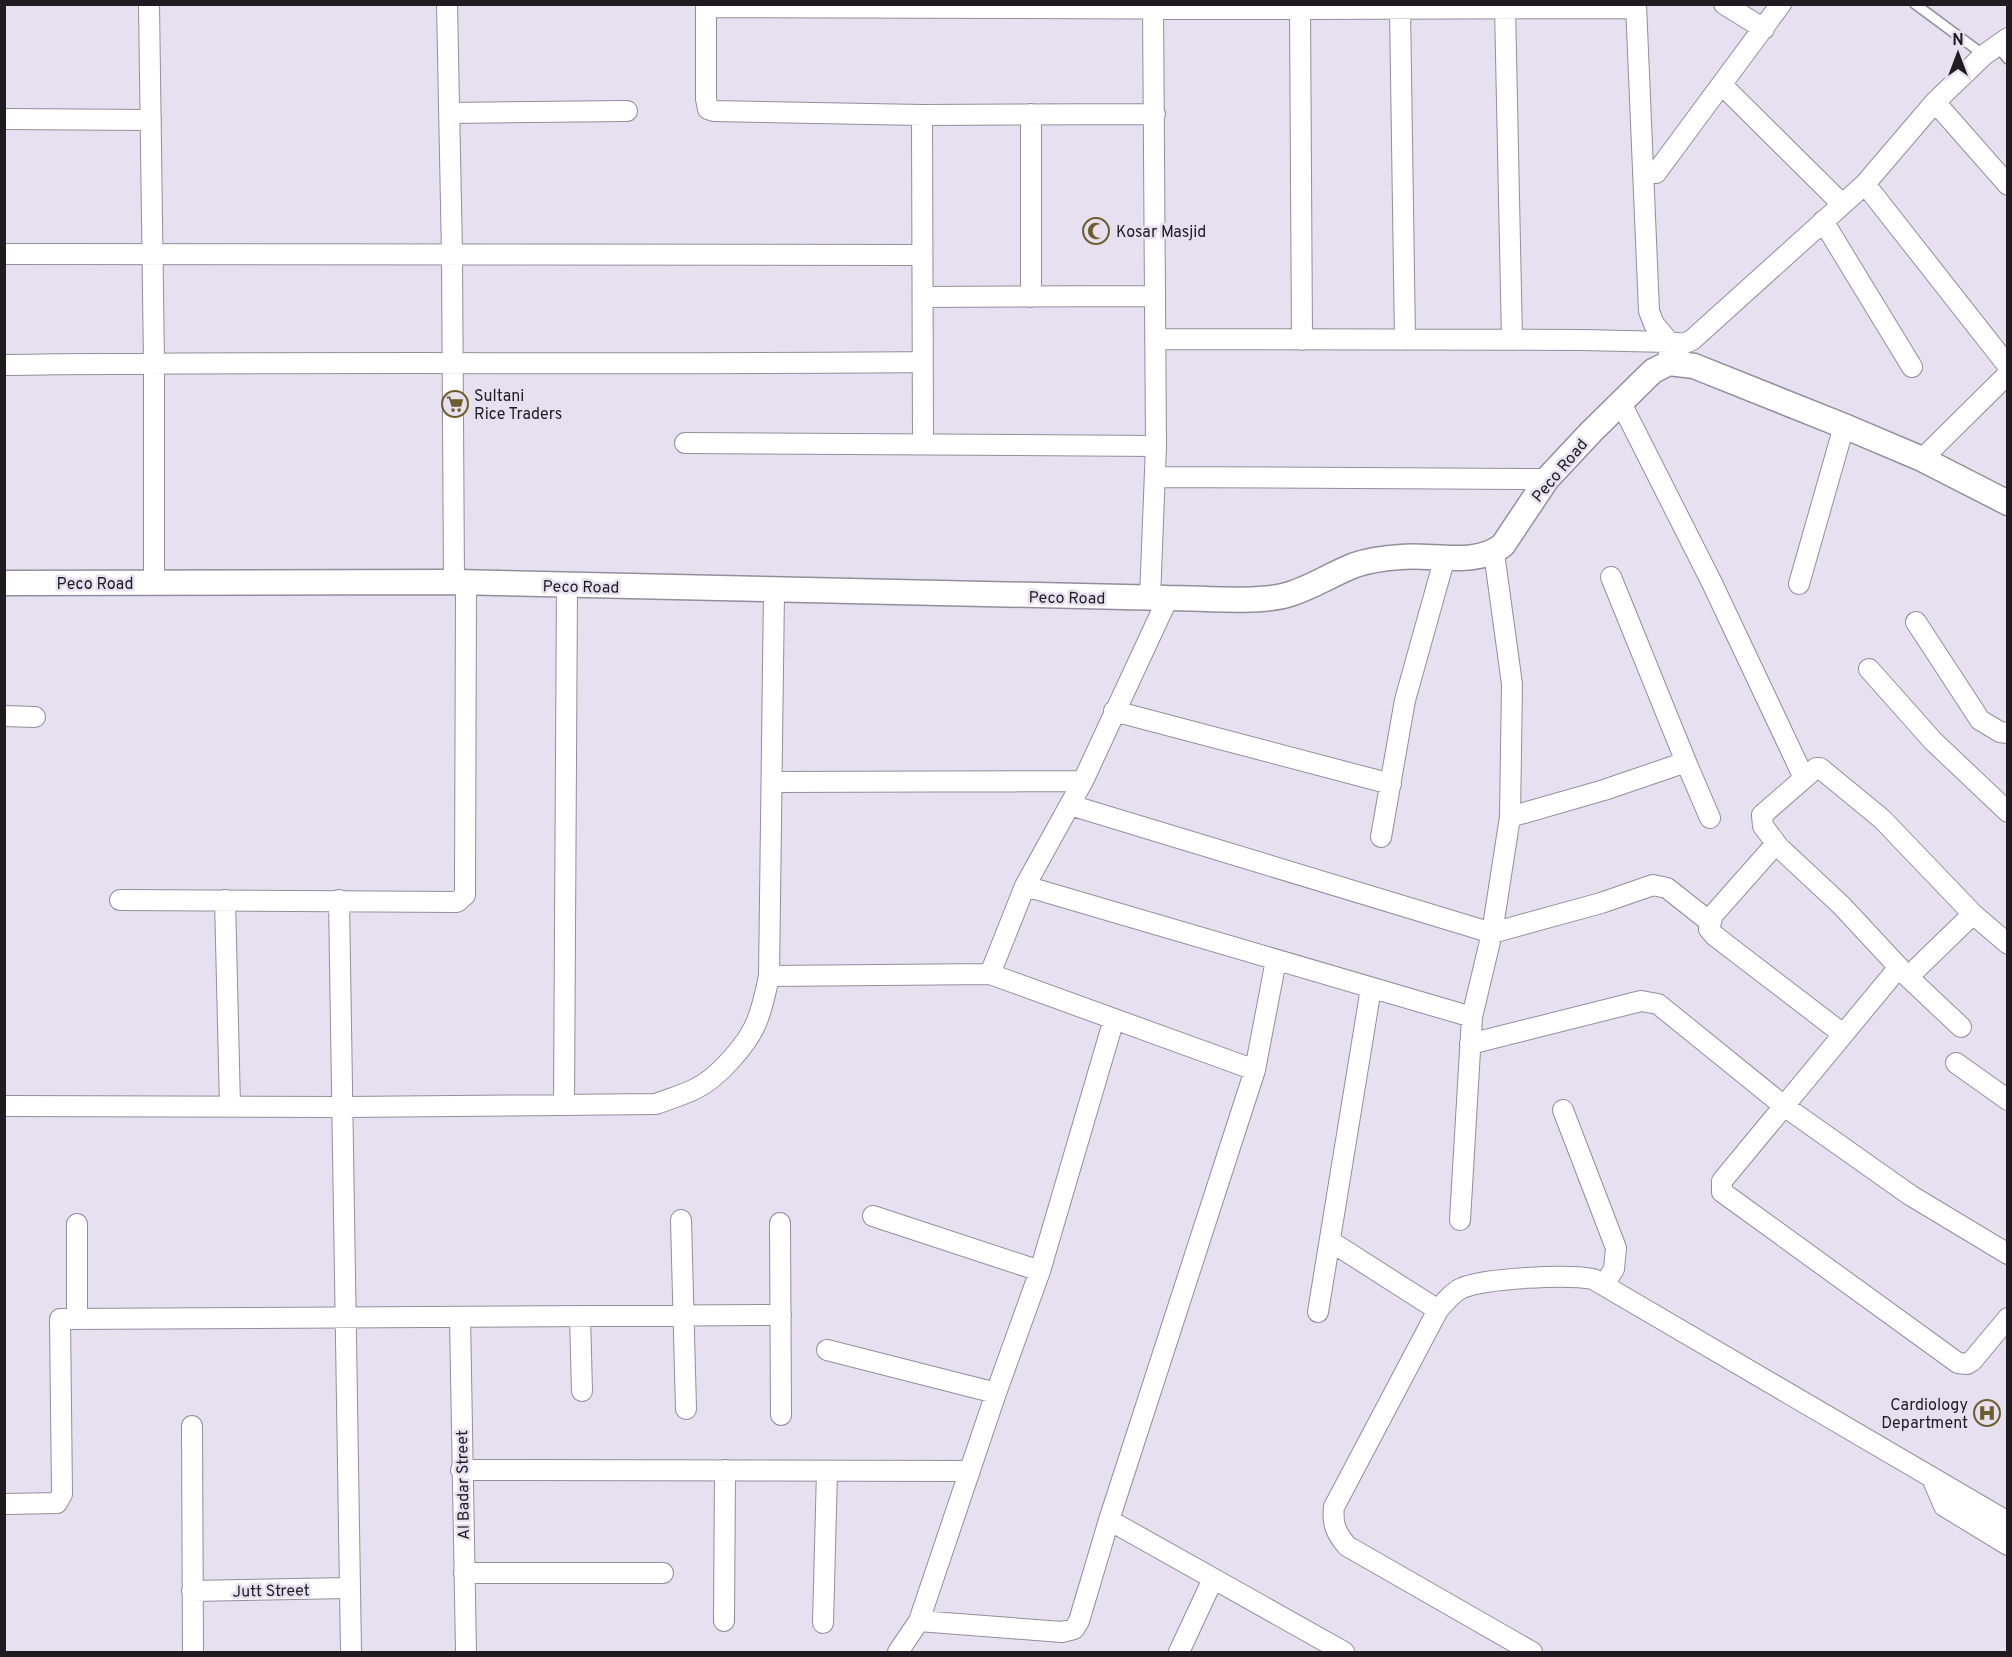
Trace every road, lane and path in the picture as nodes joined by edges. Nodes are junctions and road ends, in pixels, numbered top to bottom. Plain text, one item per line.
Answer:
1 (149, 4) edge
2 (447, 4) edge
3 (1724, 4) edge
4 (1782, 4) edge
5 (1915, 4) edge
6 (706, 6) edge
7 (1153, 6) edge
8 (1636, 6) edge
9 (1505, 7) junction
10 (1400, 8) junction
11 (1300, 9) junction
12 (1764, 29) junction
13 (1999, 49) edge
14 (1722, 85) junction
15 (1935, 102) junction
16 (627, 111) dead end
17 (449, 113) junction
18 (1031, 114) junction
19 (1155, 114) junction
20 (922, 115) junction
21 (4, 119) edge
22 (151, 120) junction
23 (1643, 173) junction
24 (1865, 184) junction
25 (2007, 185) edge
26 (1842, 204) junction
27 (1823, 221) junction
28 (4, 254) edge
29 (153, 255) junction
30 (452, 255) junction
31 (922, 255) junction
32 (1154, 296) junction
33 (923, 297) junction
34 (1031, 297) junction
35 (1155, 339) junction
36 (1302, 339) junction
37 (1405, 339) junction
38 (1512, 339) junction
39 (1669, 353) junction
40 (922, 362) junction
41 (154, 363) junction
42 (452, 364) junction
43 (4, 365) edge
44 (2007, 366) edge
45 (1912, 367) dead end
46 (2007, 374) edge
47 (1621, 403) junction
48 (1844, 426) junction
49 (685, 443) dead end
50 (923, 443) junction
51 (1156, 446) junction
52 (1922, 459) junction
53 (1156, 477) junction
54 (1547, 479) junction
55 (2007, 503) edge
56 (1494, 553) junction
57 (1445, 557) junction
58 (1611, 577) dead end
59 (460, 582) junction
60 (4, 583) edge
61 (154, 583) junction
62 (1799, 584) dead end
63 (567, 585) junction
64 (774, 591) junction
65 (1159, 598) junction
66 (1916, 622) dead end
67 (1869, 669) dead end
68 (1114, 711) junction
69 (4, 716) edge
70 (35, 717) dead end
71 (2007, 733) edge
72 (1686, 762) junction
73 (1804, 778) junction
74 (1083, 781) junction
75 (772, 782) junction
76 (1391, 784) junction
77 (1070, 805) junction
78 (2007, 812) edge
79 (1510, 817) junction
80 (1710, 818) dead end
81 (1381, 837) dead end
82 (1778, 846) junction
83 (1025, 886) junction
84 (120, 900) dead end
85 (225, 900) junction
86 (339, 900) junction
87 (1973, 914) junction
88 (1710, 922) junction
89 (1492, 933) junction
90 (2006, 941) edge
91 (1276, 960) junction
92 (1903, 972) junction
93 (990, 974) junction
94 (769, 976) junction
95 (1371, 988) junction
96 (1472, 1017) junction
97 (1114, 1019) junction
98 (1961, 1027) dead end
99 (1843, 1034) junction
100 (1470, 1044) junction
101 (1956, 1062) dead end
102 (1255, 1070) junction
103 (2007, 1100) edge
104 (564, 1105) junction
105 (4, 1106) edge
106 (230, 1106) junction
107 (1784, 1106) junction
108 (344, 1107) junction
109 (1563, 1110) dead end
110 (873, 1216) dead end
111 (681, 1220) dead end
112 (1460, 1220) dead end
113 (780, 1223) dead end
114 (77, 1224) dead end
115 (1330, 1241) junction
116 (2007, 1254) edge
117 (1040, 1271) junction
118 (1604, 1285) junction
119 (1438, 1310) junction
120 (1318, 1312) dead end
121 (781, 1315) junction
122 (580, 1316) junction
123 (685, 1316) junction
124 (346, 1317) junction
125 (460, 1317) junction
126 (2007, 1318) edge
127 (77, 1319) junction
128 (827, 1350) dead end
129 (582, 1391) dead end
130 (996, 1393) junction
131 (686, 1409) dead end
132 (781, 1415) dead end
133 (192, 1426) dead end
134 (461, 1470) junction
135 (725, 1470) junction
136 (827, 1471) junction
137 (970, 1471) junction
138 (1932, 1478) junction
139 (4, 1504) edge
140 (1109, 1520) junction
141 (2007, 1522) edge
142 (2007, 1545) edge
143 (464, 1573) junction
144 (663, 1573) dead end
145 (1213, 1579) junction
146 (350, 1588) junction
147 (192, 1591) junction
148 (724, 1621) dead end
149 (919, 1621) junction
150 (823, 1623) dead end
151 (193, 1653) edge
152 (351, 1653) edge
153 (466, 1653) edge
154 (898, 1653) edge
155 (1179, 1653) edge
156 (1344, 1653) edge
157 (1532, 1653) edge

1 - 22 street
2 - 17 street
3 - 12 street
4 - 12 street
5 - 13 lane
6 - 7 street
6 - 20 street
7 - 11 street
7 - 19 street
8 - 9 street
8 - 23 street
9 - 10 street
9 - 38 street
10 - 11 street
10 - 37 street
11 - 36 street
12 - 14 street
13 - 15 street
14 - 23 street
14 - 26 street
15 - 24 street
15 - 25 street
16 - 17 street
17 - 30 street
18 - 19 street
18 - 20 street
18 - 34 street
19 - 32 street
20 - 31 street
21 - 22 street
22 - 29 street
23 - 39 street
24 - 26 street
24 - 44 street
26 - 27 street
27 - 39 street
27 - 45 street
28 - 29 street
29 - 30 street
29 - 41 street
30 - 31 street
30 - 42 street
31 - 33 street
32 - 34 street
32 - 35 street
33 - 34 street
33 - 40 street
35 - 36 street
35 - 51 street
36 - 37 street
37 - 38 street
38 - 39 street
39 - 47 street, Peco Road
39 - 48 street
40 - 42 street
40 - 50 street
41 - 42 street
41 - 43 street
41 - 61 street
42 - 59 street
46 - 52 street
47 - 54 street, Peco Road
47 - 73 street
48 - 52 street
48 - 62 street
49 - 50 street
50 - 51 street
51 - 53 street
52 - 55 street
53 - 54 street
53 - 65 street
54 - 56 street, Peco Road
56 - 57 street, Peco Road
56 - 79 street
57 - 65 street, Peco Road
57 - 76 street
58 - 72 street
59 - 61 street, Peco Road
59 - 63 street, Peco Road
59 - 86 street
60 - 61 street, Peco Road
63 - 64 street, Peco Road
63 - 104 street
64 - 65 street, Peco Road
64 - 75 street
65 - 68 street
66 - 71 street
67 - 78 street
68 - 74 street
68 - 76 street
69 - 70 street
72 - 79 street
72 - 80 street
73 - 82 street
73 - 87 street
74 - 75 street
74 - 77 street
75 - 94 street
76 - 81 street
77 - 83 street
77 - 89 street
79 - 89 street
82 - 88 street
82 - 92 street
83 - 91 street
83 - 93 street
84 - 85 street
85 - 86 street
85 - 106 street
86 - 108 street
87 - 90 street
87 - 92 street
88 - 89 street
88 - 99 street
89 - 96 street
91 - 95 street
91 - 102 street
92 - 98 street
92 - 99 street
93 - 94 street
93 - 97 street
94 - 104 street
95 - 96 street
95 - 115 street
96 - 100 street
97 - 102 street
97 - 117 street
99 - 107 street
100 - 107 street
100 - 112 street
101 - 103 street
102 - 140 street
104 - 108 street
105 - 106 street
106 - 108 street
107 - 116 street
107 - 126 street
108 - 124 street
109 - 118 street
110 - 117 street
111 - 123 street
113 - 121 street
114 - 127 street
115 - 119 street
115 - 120 street
117 - 130 street
118 - 119 street
118 - 138 street
119 - 157 street
121 - 123 street
121 - 132 street
122 - 123 street
122 - 125 street
122 - 129 street
123 - 131 street
124 - 125 street
124 - 127 street
124 - 146 street
125 - 134 street, Al Badar Street
127 - 139 street
128 - 130 street
130 - 137 street
133 - 147 street
134 - 135 street
134 - 143 street, Al Badar Street
135 - 136 street
135 - 148 street
136 - 137 street
136 - 150 street
137 - 149 street
138 - 141 street
138 - 142 street
140 - 145 street
140 - 149 street
143 - 144 street
143 - 153 street, Al Badar Street
145 - 155 street
145 - 156 street
146 - 147 street, Jutt Street
146 - 152 street
147 - 151 street
149 - 154 street

